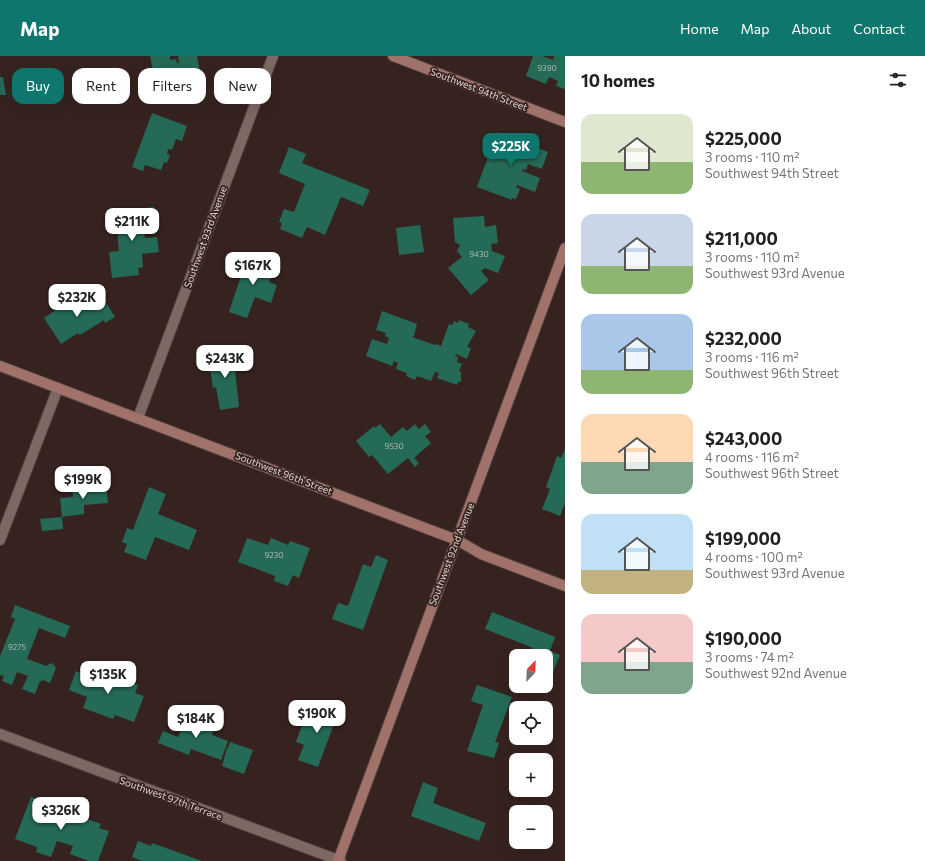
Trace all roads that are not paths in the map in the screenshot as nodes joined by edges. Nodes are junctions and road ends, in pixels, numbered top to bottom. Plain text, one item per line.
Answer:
1 (273, 56) edge
2 (393, 56) edge
3 (565, 122) edge
4 (565, 248) edge
5 (0, 366) edge
6 (58, 388) junction
7 (138, 418) junction
8 (0, 540) edge
9 (457, 540) junction
10 (565, 586) edge
11 (0, 734) edge
12 (339, 861) edge

1 - 7 street, Southwest 93rd Avenue
2 - 3 street, Southwest 94th Street
4 - 9 street, Southwest 92nd Avenue
5 - 6 street, Southwest 96th Street
6 - 7 street, Southwest 96th Street
6 - 8 street
7 - 9 street, Southwest 96th Street
9 - 10 street, Southwest 96th Street
9 - 12 street, Southwest 92nd Avenue
11 - 12 street, Southwest 97th Terrace

